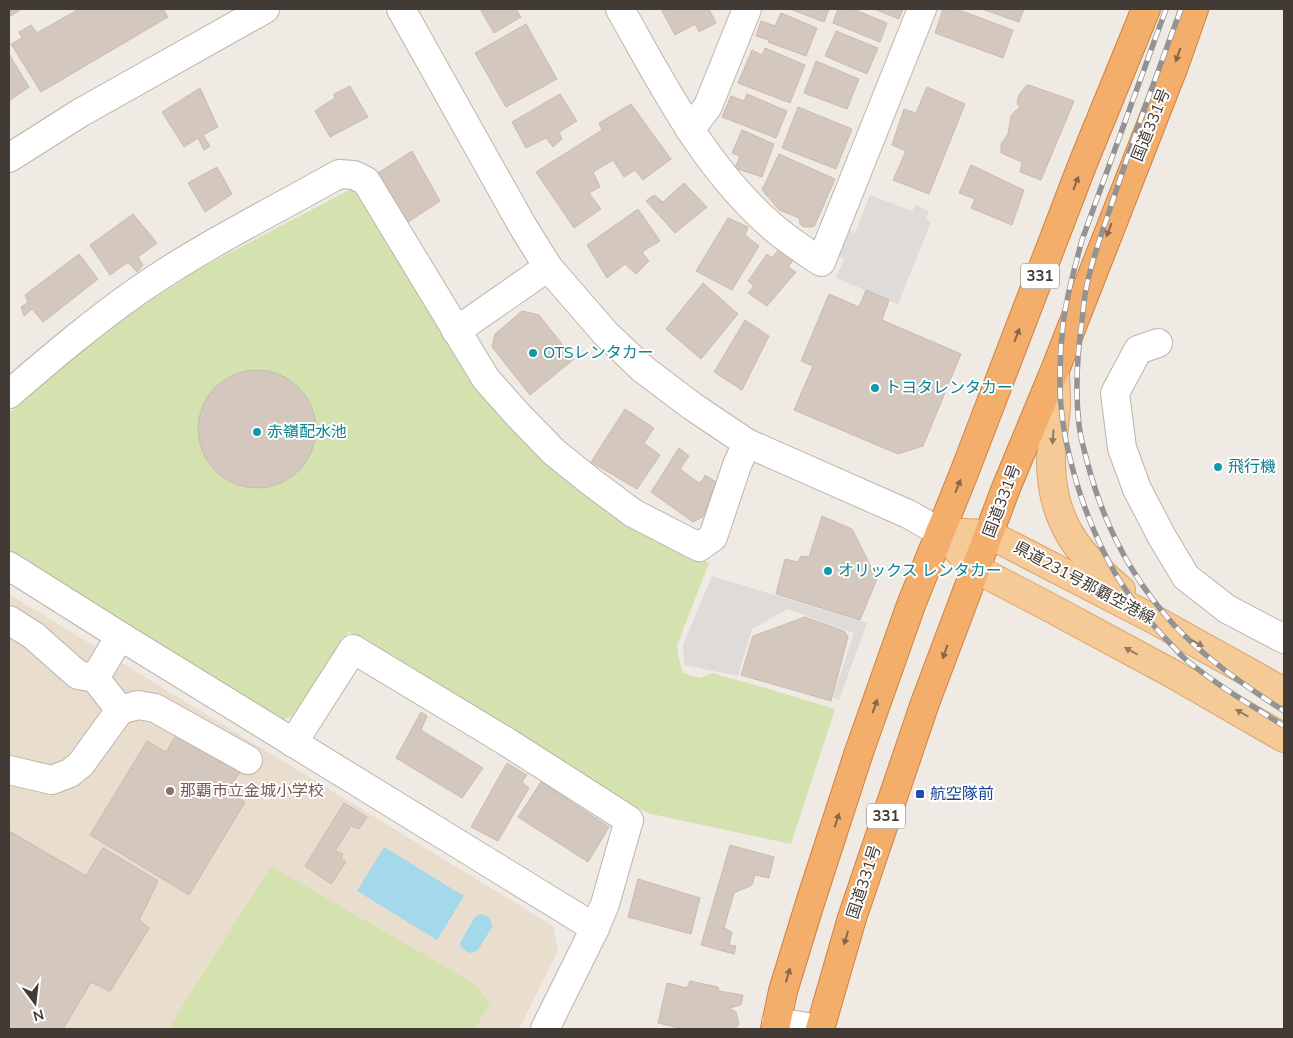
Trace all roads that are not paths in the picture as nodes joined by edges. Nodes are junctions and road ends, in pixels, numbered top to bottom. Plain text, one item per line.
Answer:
1 (265, 9) edge
2 (401, 9) edge
3 (620, 9) edge
4 (747, 9) edge
5 (922, 9) edge
6 (1146, 9) edge
7 (1194, 9) edge
8 (690, 130) junction
9 (9, 158) edge
10 (548, 267) junction
11 (456, 331) junction
12 (1158, 343) dead end
13 (1055, 370) junction
14 (9, 394) edge
15 (747, 443) junction
16 (940, 532) junction
17 (989, 534) junction
18 (9, 566) edge
19 (976, 569) junction
20 (9, 620) edge
21 (1155, 620) junction
22 (120, 636) junction
23 (1284, 639) edge
24 (95, 678) junction
25 (1284, 692) edge
26 (120, 710) junction
27 (1284, 738) edge
28 (293, 743) junction
29 (248, 760) dead end
30 (9, 770) edge
31 (595, 928) junction
32 (776, 1026) edge
33 (545, 1029) edge
34 (820, 1029) edge

1 - 9 street
2 - 10 street
3 - 8 street
4 - 8 street
5 - 8 street
16 -> 6 highway, 331
7 -> 13 highway, 国道331号 / 331
10 - 11 street
10 - 15 street
11 - 14 street
11 - 15 street
12 - 23 street
13 - 17 highway, 国道331号 / 331
13 -> 21 main road
15 - 16 street
16 - 17 main road, 県道231号那覇空港線
16 - 19 main road
32 -> 16 highway, 331
17 - 19 highway, 国道331号 / 331
17 - 21 main road, 県道231号那覇空港線
18 - 22 street
27 -> 19 main road
19 -> 34 highway, 国道331号 / 331
20 - 24 street
21 -> 25 main road, 県道231号那覇空港線
22 - 24 street
22 - 28 street
24 - 26 street
26 - 29 street
26 - 30 street
28 - 31 street
28 - 31 street
31 - 33 street
32 - 34 street

